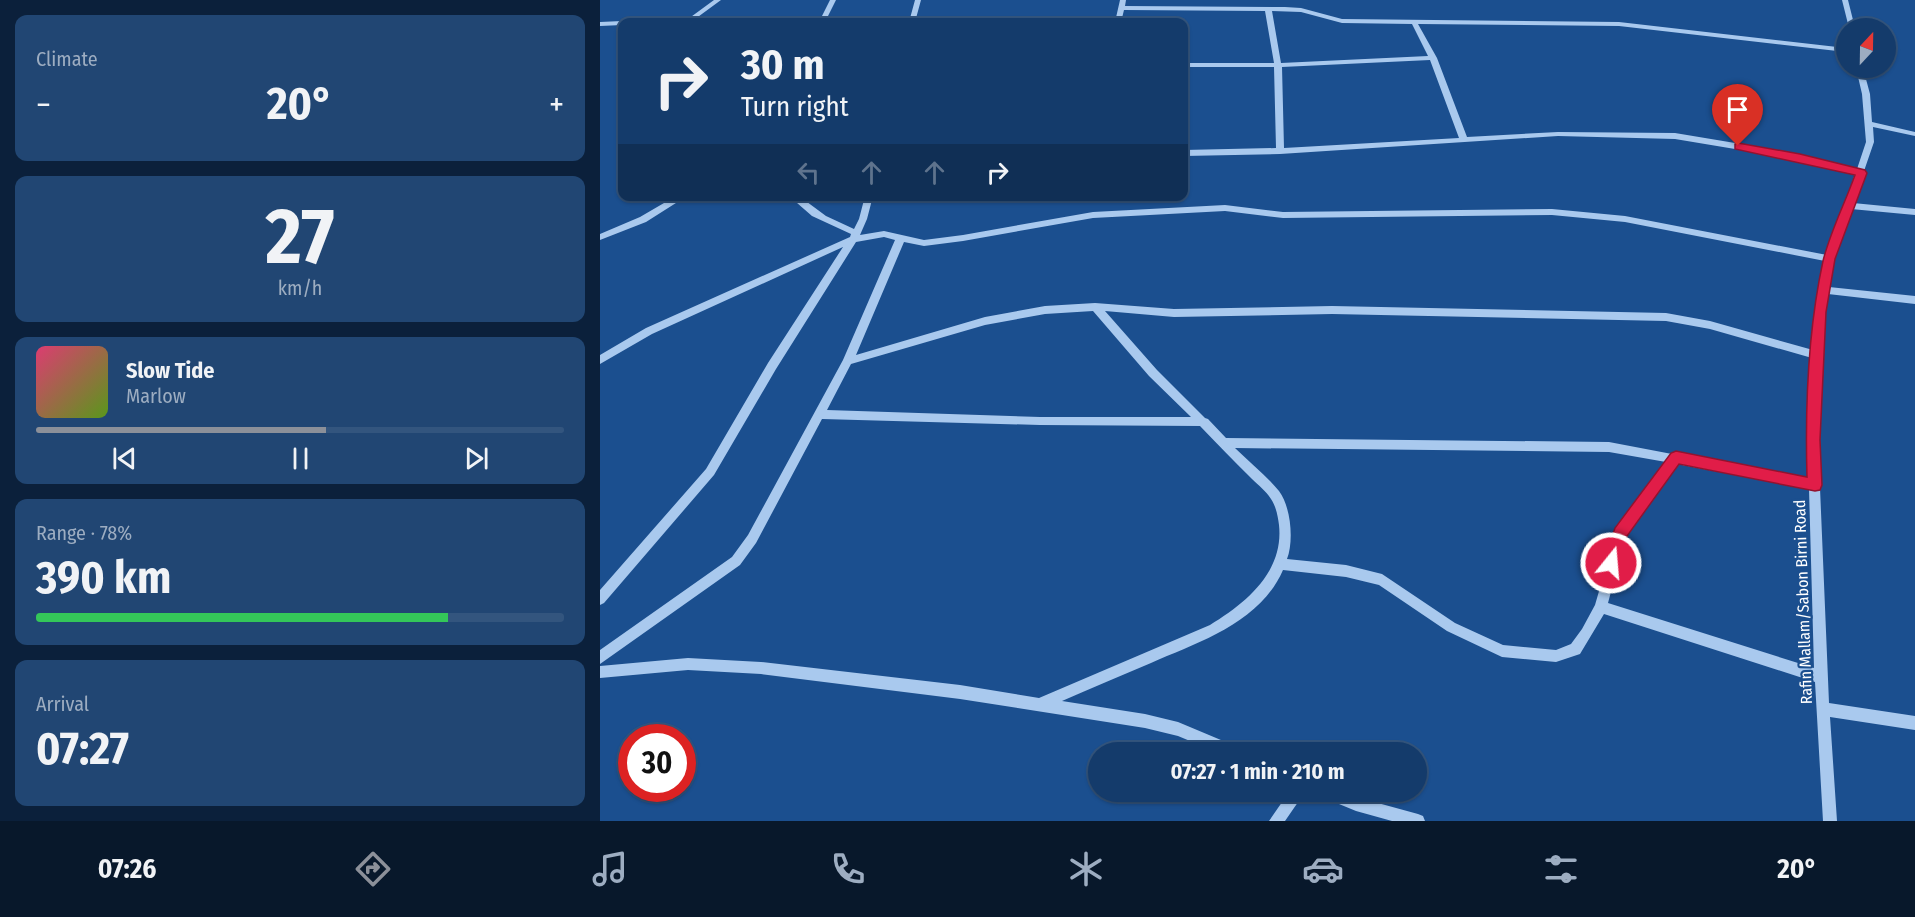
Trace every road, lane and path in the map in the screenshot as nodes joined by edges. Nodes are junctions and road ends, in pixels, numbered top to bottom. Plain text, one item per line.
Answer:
1 (718, 0) edge
2 (833, 0) edge
3 (918, 0) edge
4 (1845, 0) edge
5 (1122, 4) edge
6 (1268, 9) junction
7 (693, 18) edge
8 (824, 18) edge
9 (913, 18) edge
10 (1850, 18) edge
11 (1414, 22) junction
12 (618, 23) edge
13 (600, 24) edge
14 (1836, 49) edge
15 (1432, 58) junction
16 (1188, 65) edge
17 (1278, 65) junction
18 (1862, 78) edge
19 (1869, 124) junction
20 (1915, 134) edge
21 (1464, 140) junction
22 (1280, 151) junction
23 (1188, 153) edge
24 (1861, 173) junction
25 (676, 201) edge
26 (799, 201) edge
27 (868, 201) edge
28 (1849, 206) junction
29 (1915, 212) edge
30 (855, 236) junction
31 (600, 237) edge
32 (901, 237) junction
33 (1830, 259) junction
34 (1824, 290) junction
35 (1915, 300) edge
36 (1095, 307) junction
37 (1817, 355) junction
38 (600, 360) edge
39 (848, 361) junction
40 (819, 414) junction
41 (1204, 422) junction
42 (1226, 444) junction
43 (1676, 457) junction
44 (1815, 485) junction
45 (1281, 564) junction
46 (600, 599) edge
47 (1600, 607) junction
48 (600, 657) edge
49 (600, 672) edge
50 (1821, 677) junction
51 (1041, 704) junction
52 (1824, 709) junction
53 (1915, 723) edge
54 (1209, 742) edge
55 (1290, 802) edge
56 (1351, 802) edge
57 (1276, 821) edge
58 (1418, 821) edge
59 (1830, 821) edge

1 - 7 street
2 - 8 street
3 - 9 street
4 - 10 street
5 - 6 street
6 - 11 street
6 - 17 street
11 - 14 street
11 - 15 street
12 - 13 street
15 - 17 street
15 - 21 street
16 - 17 street
17 - 22 street
18 - 19 street, Rafin Mallam/Sabon Birni Road
19 - 20 street
19 - 24 street, Rafin Mallam/Sabon Birni Road
21 - 22 street
21 - 24 street
22 - 23 street
24 - 28 street, Rafin Mallam/Sabon Birni Road
25 - 31 street
26 - 30 street
27 - 30 street
28 - 29 street
28 - 33 street, Rafin Mallam/Sabon Birni Road
30 - 32 street
30 - 38 street
30 - 46 street
32 - 33 street
32 - 39 street
33 - 34 street, Rafin Mallam/Sabon Birni Road
34 - 35 street
34 - 37 street, Rafin Mallam/Sabon Birni Road
36 - 37 street
36 - 39 street
36 - 41 street
37 - 44 street, Rafin Mallam/Sabon Birni Road
39 - 40 street
40 - 41 street
40 - 48 street
41 - 42 street
42 - 43 street
42 - 45 street
43 - 44 street
43 - 47 street
44 - 50 street, Rafin Mallam/Sabon Birni Road
45 - 47 street
45 - 51 street
47 - 50 street
49 - 51 street
50 - 52 street, Rafin Mallam/Sabon Birni Road
51 - 54 street
52 - 53 street
52 - 59 street, Rafin Mallam/Sabon Birni Road
55 - 57 street
56 - 58 street

